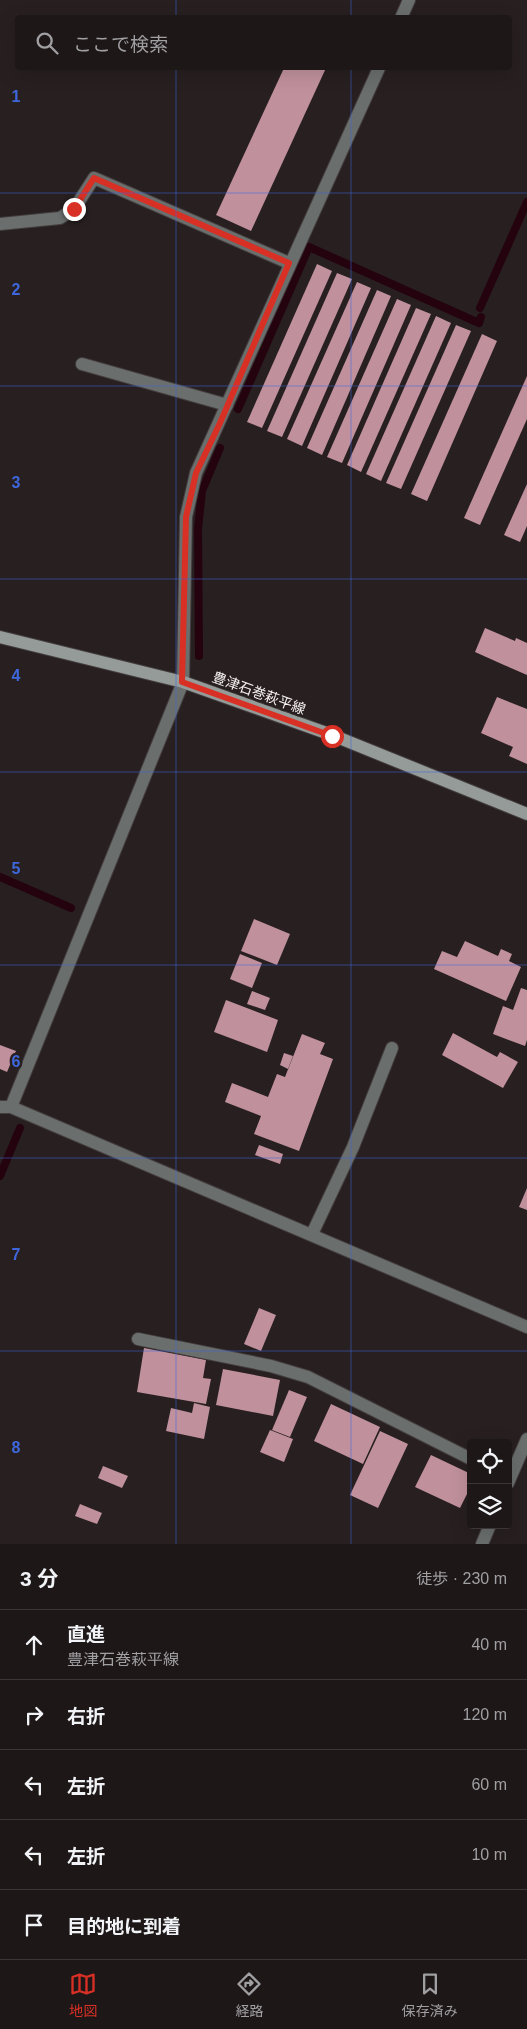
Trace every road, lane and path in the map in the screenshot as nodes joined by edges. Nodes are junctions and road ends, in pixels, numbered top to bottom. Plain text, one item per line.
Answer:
1 (409, 0) edge
2 (402, 15) edge
3 (377, 70) edge
4 (0, 224) edge
5 (289, 263) junction
6 (82, 364) dead end
7 (227, 405) junction
8 (0, 637) edge
9 (182, 682) junction
10 (527, 814) edge
11 (392, 1048) dead end
12 (5, 1107) edge
13 (312, 1234) junction
14 (527, 1327) edge
15 (138, 1339) dead end
16 (527, 1438) edge
17 (467, 1456) edge
18 (512, 1473) edge
19 (488, 1529) edge
20 (482, 1544) edge

1 - 2 street
3 - 5 street
4 - 5 street
5 - 7 street
6 - 7 street
7 - 9 street
8 - 9 main road, 豊津石巻萩平線
9 - 10 main road, 豊津石巻萩平線
9 - 12 street
11 - 13 street
12 - 13 street
13 - 14 street
15 - 17 street
16 - 18 street
19 - 20 street

